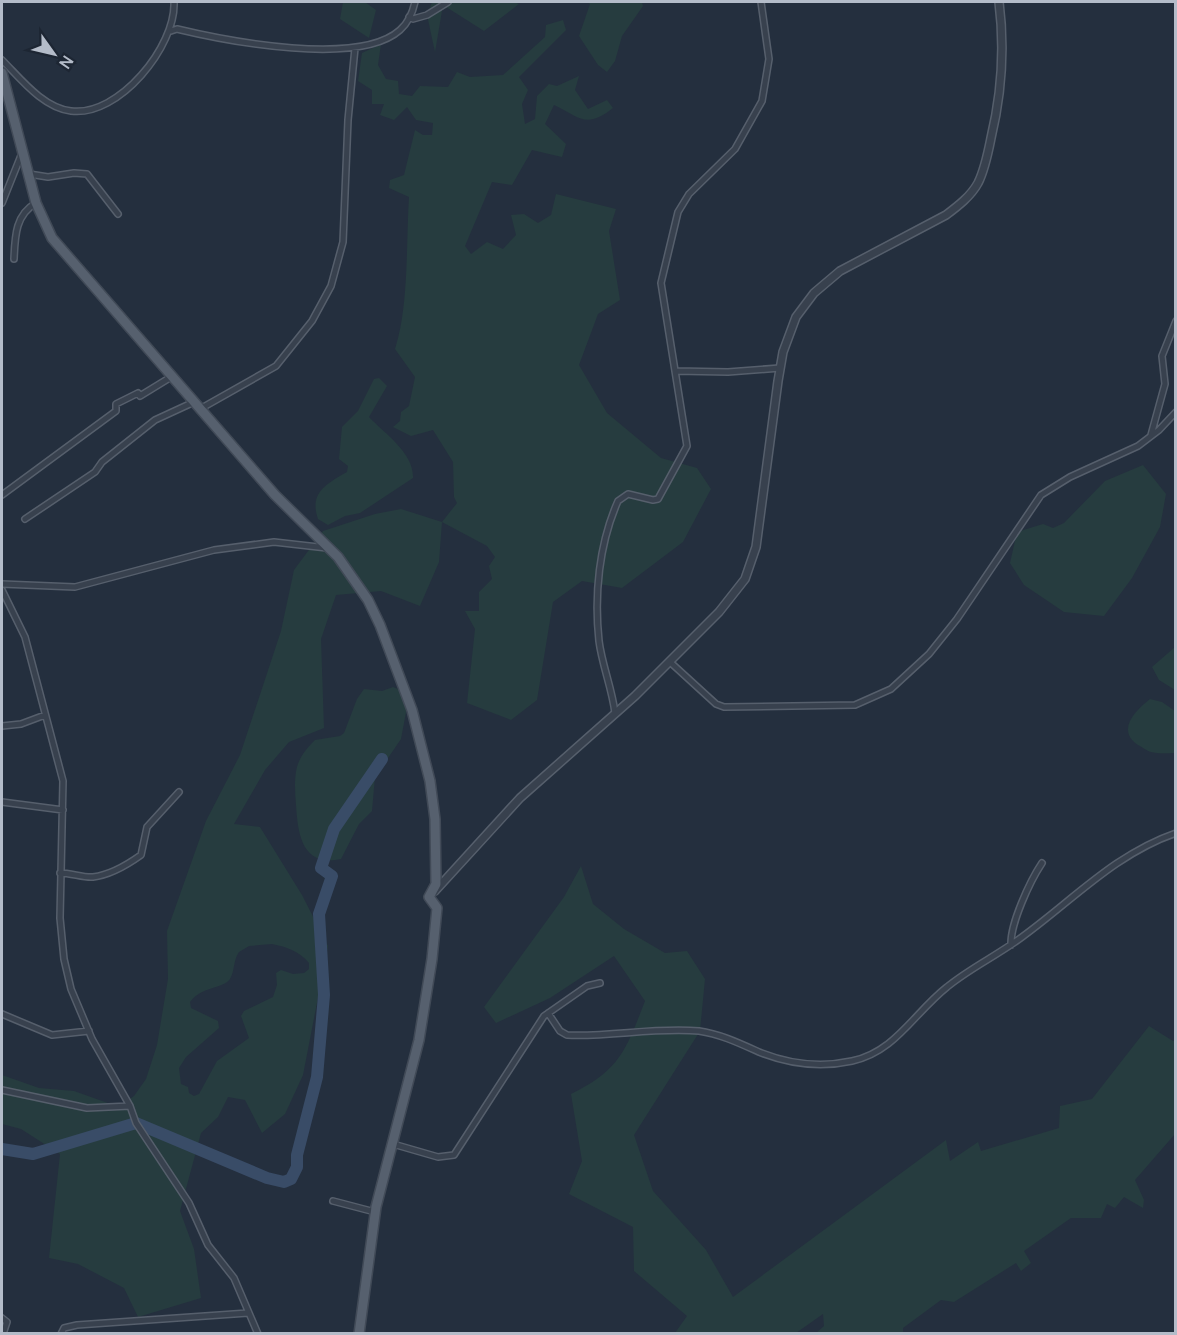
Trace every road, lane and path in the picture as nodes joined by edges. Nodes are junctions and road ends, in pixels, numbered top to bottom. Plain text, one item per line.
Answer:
1 (174, 2) edge
2 (415, 2) edge
3 (448, 2) edge
4 (761, 2) edge
5 (999, 2) edge
6 (409, 16) junction
7 (171, 31) junction
8 (355, 48) junction
9 (2, 60) edge
10 (2, 73) edge
11 (22, 153) junction
12 (27, 174) junction
13 (2, 202) edge
14 (36, 203) junction
15 (118, 214) dead end
16 (14, 259) dead end
17 (1176, 321) edge
18 (780, 368) junction
19 (676, 371) junction
20 (171, 377) junction
21 (197, 405) junction
22 (1176, 412) edge
23 (1151, 435) junction
24 (2, 495) edge
25 (25, 519) dead end
26 (328, 548) junction
27 (2, 584) edge
28 (2, 590) edge
29 (670, 662) junction
30 (615, 713) junction
31 (45, 715) junction
32 (2, 726) edge
33 (179, 792) dead end
34 (2, 802) edge
35 (63, 810) junction
36 (1176, 833) edge
37 (1042, 863) dead end
38 (60, 873) junction
39 (429, 897) junction
40 (1011, 945) junction
41 (600, 983) dead end
42 (548, 1013) junction
43 (2, 1014) edge
44 (89, 1031) junction
45 (2, 1090) edge
46 (130, 1106) junction
47 (393, 1144) junction
48 (333, 1201) dead end
49 (375, 1212) junction
50 (248, 1313) junction
51 (2, 1318) edge
52 (256, 1332) edge
53 (3, 1334) edge
54 (61, 1334) edge
55 (359, 1334) edge

1 - 7 street
2 - 6 street
3 - 6 street
4 - 19 street
5 - 18 street
6 - 8 street
7 - 8 street
7 - 9 street
8 - 21 street
10 - 11 main road
11 - 12 main road
11 - 13 street
12 - 14 main road
12 - 15 street
14 - 16 street
14 - 20 main road
17 - 23 street
18 - 19 street
18 - 29 street
19 - 30 street
20 - 21 main road
20 - 24 street
21 - 25 street
21 - 26 main road
22 - 23 street
23 - 29 street
26 - 27 street
26 - 39 main road
28 - 31 street
29 - 30 street
30 - 39 street
31 - 32 street
31 - 35 street
33 - 38 street
34 - 35 street
35 - 38 street
36 - 40 street
37 - 40 street
38 - 44 street
39 - 47 main road
40 - 42 street
41 - 42 street
42 - 47 street
43 - 44 street
44 - 46 street
45 - 46 street
46 - 50 street
47 - 49 main road
48 - 49 street
49 - 55 main road
50 - 52 street
50 - 54 street
51 - 53 street

